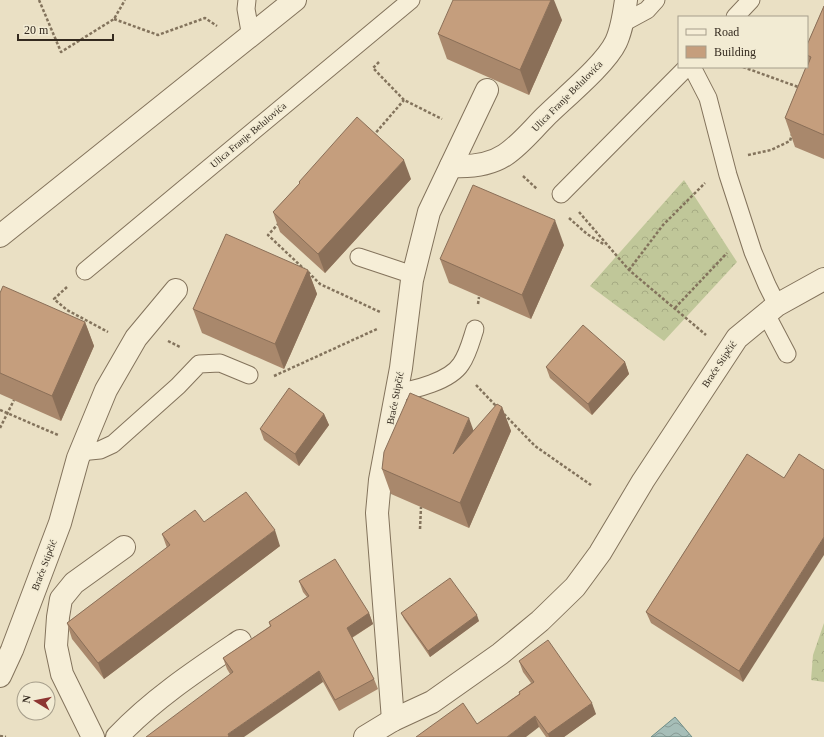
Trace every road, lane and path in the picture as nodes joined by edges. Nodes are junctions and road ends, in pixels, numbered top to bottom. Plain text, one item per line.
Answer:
1 (39, 0) edge
2 (125, 0) edge
3 (247, 0) edge
4 (295, 0) edge
5 (412, 0) edge
6 (626, 0) edge
7 (656, 0) edge
8 (751, 0) edge
9 (736, 16) edge
10 (114, 19) junction
11 (622, 23) junction
12 (221, 29) dead end
13 (251, 37) junction
14 (384, 57) dead end
15 (686, 68) edge
16 (693, 68) edge
17 (746, 68) edge
18 (805, 89) edge
19 (487, 90) dead end
20 (404, 100) junction
21 (446, 121) dead end
22 (794, 126) edge
23 (369, 141) edge
24 (759, 152) dead end
25 (451, 166) junction
26 (727, 171) junction
27 (561, 194) dead end
28 (283, 219) edge
29 (592, 225) dead end
30 (747, 232) junction
31 (0, 236) edge
32 (359, 257) dead end
33 (629, 270) junction
34 (85, 271) dead end
35 (413, 275) junction
36 (824, 279) edge
37 (176, 290) dead end
38 (675, 308) junction
39 (771, 309) junction
40 (67, 310) dead end
41 (384, 314) dead end
42 (383, 326) dead end
43 (475, 329) dead end
44 (105, 331) dead end
45 (710, 338) dead end
46 (164, 340) dead end
47 (179, 352) dead end
48 (788, 354) dead end
49 (285, 373) dead end
50 (249, 375) dead end
51 (474, 384) dead end
52 (396, 392) junction
53 (14, 400) edge
54 (0, 410) edge
55 (7, 414) junction
56 (0, 428) edge
57 (61, 436) dead end
58 (80, 452) junction
59 (591, 486) dead end
60 (421, 507) edge
61 (420, 529) dead end
62 (124, 547) dead end
63 (240, 641) dead end
64 (0, 676) edge
65 (393, 720) junction
66 (0, 736) edge
67 (6, 737) edge
68 (93, 737) edge
69 (117, 737) edge
70 (365, 737) edge

1 - 10 path
2 - 10 path
3 - 13 lane
4 - 13 street
5 - 34 lane, Ulica Franje Belulovića
6 - 11 street, Ulica Franje Belulovića
7 - 11 lane
8 - 9 lane
10 - 12 path
11 - 25 street, Ulica Franje Belulovića
13 - 31 street
14 - 20 path
15 - 27 lane
16 - 26 lane
17 - 18 path
19 - 25 street, Braće Stipčić
20 - 21 path
20 - 23 path
22 - 24 path
25 - 35 street, Braće Stipčić
26 - 30 lane
26 - 33 path
28 - 41 path
29 - 33 path
30 - 38 path
30 - 39 lane
32 - 35 lane
33 - 38 path
35 - 52 street, Braće Stipčić
36 - 39 street, Braće Stipčić
37 - 58 street, Braće Stipčić
38 - 45 path
39 - 48 lane
39 - 65 street, Braće Stipčić
40 - 44 path
42 - 49 path
43 - 52 lane
46 - 47 path
50 - 58 lane
51 - 59 path
52 - 65 street, Braće Stipčić
53 - 55 path
54 - 55 path
55 - 56 path
55 - 57 path
58 - 64 street, Braće Stipčić
60 - 61 path
62 - 68 street
63 - 69 street
65 - 70 street, Braće Stipčić
66 - 67 path

